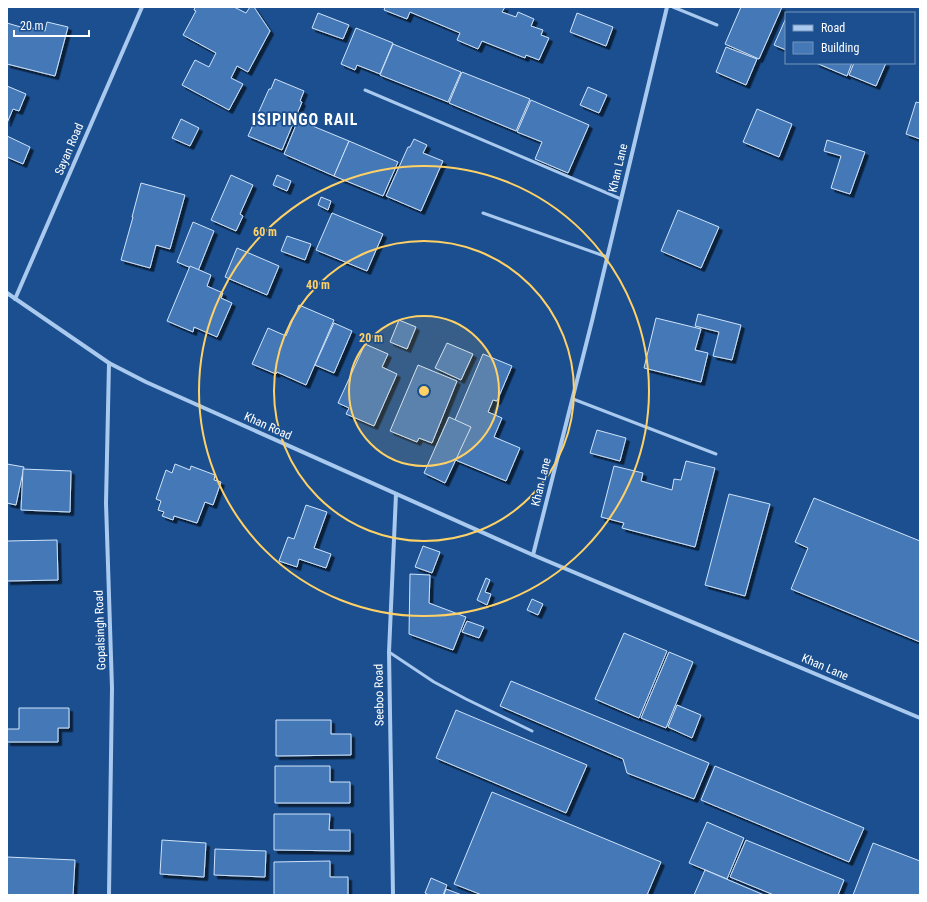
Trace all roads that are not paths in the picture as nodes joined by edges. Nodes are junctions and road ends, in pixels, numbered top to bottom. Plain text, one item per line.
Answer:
1 (142, 7) edge
2 (667, 7) edge
3 (672, 7) edge
4 (717, 25) dead end
5 (365, 90) dead end
6 (621, 199) junction
7 (483, 213) dead end
8 (608, 257) junction
9 (7, 293) edge
10 (15, 299) junction
11 (108, 364) junction
12 (573, 399) junction
13 (716, 454) dead end
14 (396, 494) junction
15 (533, 555) junction
16 (389, 652) junction
17 (920, 718) edge
18 (532, 731) dead end
19 (109, 895) edge
20 (392, 895) edge

1 - 10 street, Sayan Road
2 - 6 street, Khan Lane
3 - 4 lane
5 - 6 lane
6 - 8 street, Khan Lane
7 - 8 lane
8 - 12 street, Khan Lane
9 - 10 street, Khan Road
10 - 11 street, Khan Road
11 - 14 street, Khan Road
11 - 19 street, Gopalsingh Road
12 - 13 lane
12 - 15 street, Khan Lane
14 - 15 street, Khan Road
14 - 16 street, Seeboo Road
15 - 17 street, Khan Lane
16 - 18 lane
16 - 20 street, Seeboo Road

